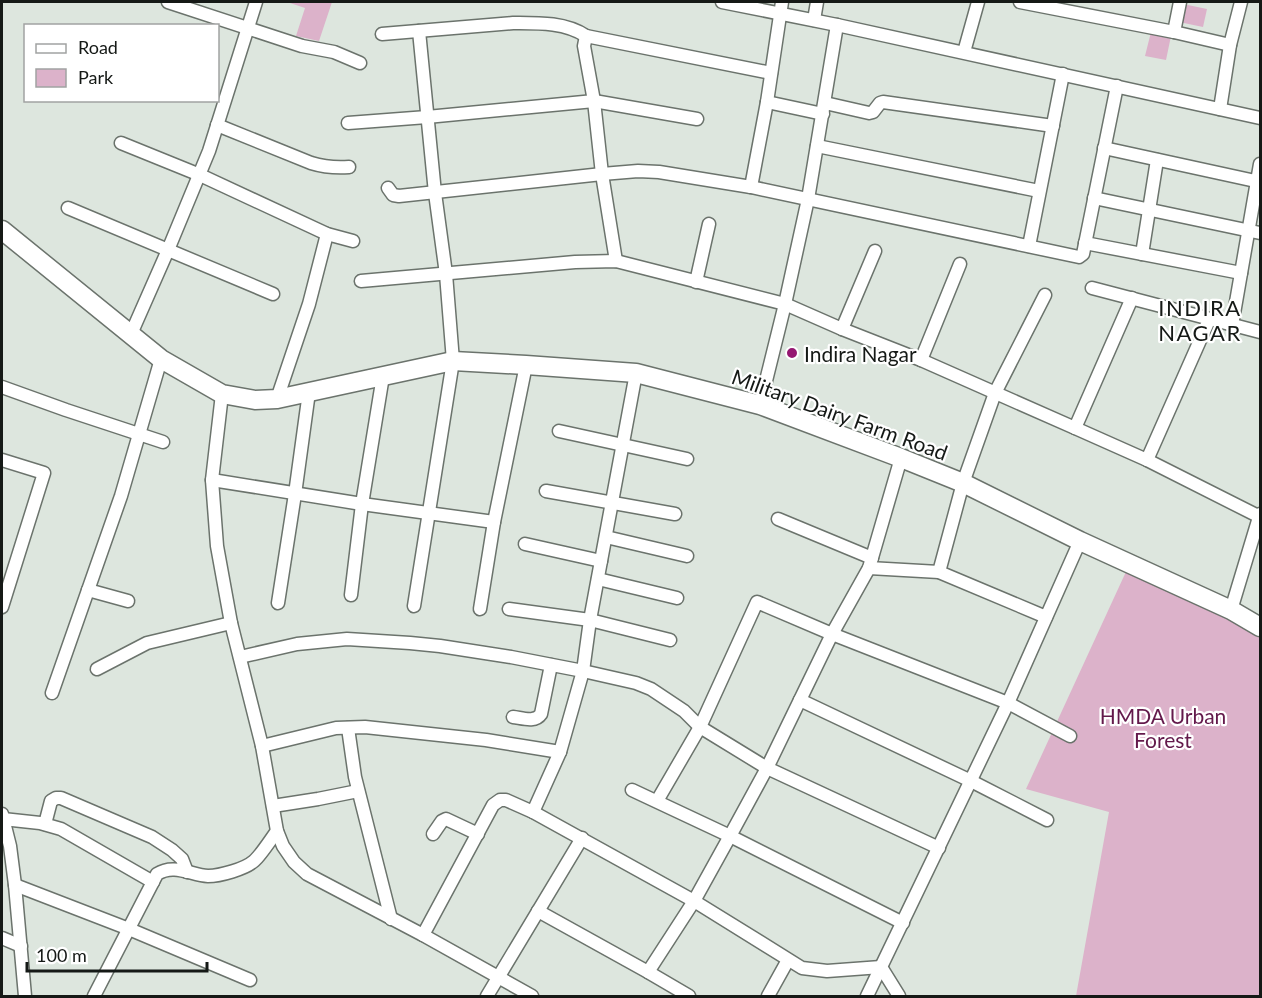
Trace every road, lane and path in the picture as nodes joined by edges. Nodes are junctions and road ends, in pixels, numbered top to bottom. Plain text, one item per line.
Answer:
1 (168, 2) edge
2 (256, 2) edge
3 (722, 2) edge
4 (817, 2) edge
5 (978, 2) edge
6 (1020, 2) edge
7 (1180, 2) edge
8 (1241, 2) edge
9 (781, 7) edge
10 (814, 20) junction
11 (837, 25) junction
12 (247, 28) junction
13 (418, 31) junction
14 (1174, 32) junction
15 (382, 34) dead end
16 (586, 36) junction
17 (1230, 45) junction
18 (964, 52) junction
19 (360, 63) dead end
20 (771, 73) junction
21 (1064, 74) junction
22 (1117, 86) junction
23 (594, 101) junction
24 (767, 102) junction
25 (824, 108) junction
26 (1221, 109) junction
27 (427, 117) junction
28 (1260, 118) edge
29 (697, 119) dead end
30 (348, 123) dead end
31 (217, 125) junction
32 (1053, 126) junction
33 (121, 144) dead end
34 (818, 146) junction
35 (1104, 148) junction
36 (1157, 160) junction
37 (1260, 164) edge
38 (350, 167) dead end
39 (602, 174) junction
40 (200, 175) junction
41 (1259, 182) edge
42 (752, 187) junction
43 (388, 189) dead end
44 (1039, 191) junction
45 (435, 193) junction
46 (1094, 198) junction
47 (808, 199) junction
48 (68, 208) dead end
49 (1149, 210) junction
50 (709, 224) dead end
51 (2, 230) edge
52 (1255, 232) edge
53 (327, 234) junction
54 (353, 241) dead end
55 (1085, 243) junction
56 (1029, 246) junction
57 (168, 250) junction
58 (875, 251) dead end
59 (1142, 254) junction
60 (616, 261) junction
61 (960, 264) dead end
62 (1241, 273) junction
63 (446, 274) junction
64 (362, 281) dead end
65 (696, 282) junction
66 (1092, 288) dead end
67 (273, 294) dead end
68 (1045, 295) dead end
69 (1132, 298) junction
70 (785, 304) junction
71 (1209, 320) junction
72 (1232, 325) junction
73 (842, 329) junction
74 (1260, 332) edge
75 (131, 334) junction
76 (160, 359) junction
77 (921, 360) junction
78 (453, 361) junction
79 (526, 364) junction
80 (636, 373) junction
81 (383, 376) junction
82 (2, 387) edge
83 (309, 392) junction
84 (995, 393) junction
85 (222, 394) junction
86 (277, 399) junction
87 (760, 405) junction
88 (1075, 428) junction
89 (559, 431) dead end
90 (140, 434) junction
91 (163, 441) dead end
92 (622, 445) junction
93 (902, 458) junction
94 (687, 459) dead end
95 (2, 460) edge
96 (1147, 460) junction
97 (212, 480) junction
98 (963, 483) junction
99 (546, 491) dead end
100 (295, 494) junction
101 (612, 503) junction
102 (362, 504) junction
103 (429, 514) junction
104 (675, 514) dead end
105 (1260, 515) edge
106 (778, 519) dead end
107 (494, 522) junction
108 (606, 537) junction
109 (1080, 540) junction
110 (525, 544) dead end
111 (687, 556) dead end
112 (601, 561) junction
113 (870, 563) junction
114 (939, 572) junction
115 (598, 579) junction
116 (88, 590) junction
117 (351, 595) dead end
118 (677, 598) dead end
119 (128, 601) dead end
120 (278, 603) dead end
121 (414, 606) dead end
122 (2, 608) edge
123 (480, 609) dead end
124 (509, 609) dead end
125 (1231, 610) junction
126 (1046, 617) junction
127 (590, 620) junction
128 (231, 623) junction
129 (1260, 627) edge
130 (832, 634) junction
131 (670, 640) dead end
132 (240, 657) junction
133 (550, 665) junction
134 (97, 669) dead end
135 (584, 671) junction
136 (52, 693) dead end
137 (800, 700) junction
138 (1008, 703) junction
139 (513, 717) dead end
140 (348, 728) junction
141 (700, 728) junction
142 (1070, 736) dead end
143 (262, 746) junction
144 (560, 752) junction
145 (767, 768) junction
146 (971, 781) junction
147 (632, 790) dead end
148 (358, 791) junction
149 (657, 801) junction
150 (273, 806) junction
151 (533, 812) junction
152 (2, 816) edge
153 (1047, 820) dead end
154 (45, 824) junction
155 (277, 831) junction
156 (433, 834) dead end
157 (478, 834) junction
158 (730, 836) junction
159 (582, 838) junction
160 (6, 845) edge
161 (939, 848) junction
162 (187, 872) junction
163 (153, 882) junction
164 (15, 885) junction
165 (694, 901) junction
166 (538, 911) junction
167 (391, 919) junction
168 (903, 923) junction
169 (129, 929) junction
170 (423, 935) junction
171 (2, 938) edge
172 (21, 946) junction
173 (788, 960) junction
174 (881, 967) junction
175 (648, 972) junction
176 (498, 977) junction
177 (250, 980) dead end
178 (26, 996) edge
179 (94, 996) edge
180 (487, 996) edge
181 (532, 996) edge
182 (689, 996) edge
183 (768, 996) edge
184 (867, 996) edge
185 (898, 996) edge

1 - 12 street
2 - 12 street
3 - 9 street
4 - 10 street
5 - 18 street
6 - 14 street
7 - 14 street
8 - 17 street
9 - 10 street
9 - 20 street
10 - 11 street
11 - 18 street
11 - 25 street
12 - 19 street
12 - 31 street
13 - 15 street
13 - 16 street
13 - 27 street
14 - 17 street
16 - 20 street
16 - 23 street
17 - 26 street
18 - 21 street
20 - 24 street
21 - 22 street
21 - 32 street
22 - 26 street
22 - 35 street
23 - 27 street
23 - 29 street
23 - 39 street
24 - 25 street
24 - 42 street
25 - 32 street
25 - 34 street
26 - 28 street
27 - 30 street
27 - 45 street
31 - 38 street
31 - 40 street
32 - 44 street
33 - 40 street
34 - 44 street
34 - 47 street
35 - 36 street
35 - 46 street
36 - 41 street
36 - 49 street
37 - 41 street
39 - 42 street
39 - 45 street
39 - 60 street
40 - 53 street
40 - 57 street
41 - 52 street
42 - 47 street
43 - 45 street
44 - 56 street
45 - 63 street
46 - 49 street
46 - 55 street
47 - 56 street
47 - 70 street
48 - 57 street
49 - 52 street
49 - 59 street
50 - 65 street
51 - 75 main road, Military Dairy Farm Road
52 - 62 street
53 - 54 street
53 - 86 street
55 - 56 street
55 - 59 street
57 - 67 street
57 - 75 street
58 - 73 street
59 - 62 street
60 - 63 street
60 - 65 street
61 - 77 street
62 - 72 street
63 - 64 street
63 - 78 street
65 - 70 street
66 - 69 street
68 - 84 street
69 - 71 street
69 - 88 street
70 - 73 street
70 - 87 street
71 - 72 street
71 - 96 street
72 - 74 street
73 - 77 street
75 - 76 main road, Military Dairy Farm Road
76 - 85 main road, Military Dairy Farm Road
76 - 90 street
77 - 84 street
78 - 79 main road, Military Dairy Farm Road
78 - 81 main road, Military Dairy Farm Road
78 - 103 street
79 - 80 main road, Military Dairy Farm Road
79 - 107 street
80 - 87 main road, Military Dairy Farm Road
80 - 92 street
81 - 83 main road, Military Dairy Farm Road
81 - 102 street
82 - 90 street
83 - 86 main road, Military Dairy Farm Road
83 - 100 street
84 - 88 street
84 - 98 street
85 - 86 main road, Military Dairy Farm Road
85 - 97 street
87 - 93 main road, Military Dairy Farm Road
88 - 96 street
89 - 92 street
90 - 91 street
90 - 116 street
92 - 94 street
92 - 101 street
93 - 98 main road, Military Dairy Farm Road
93 - 113 street
95 - 122 street
96 - 105 street
97 - 100 street
97 - 128 street
98 - 109 main road, Military Dairy Farm Road
98 - 114 street
99 - 101 street
100 - 102 street
100 - 120 street
101 - 104 street
101 - 108 street
102 - 103 street
102 - 117 street
103 - 107 street
103 - 121 street
105 - 125 street
106 - 113 street
107 - 123 street
108 - 111 street
108 - 112 street
109 - 125 main road, Military Dairy Farm Road
109 - 126 street
110 - 112 street
112 - 115 street
113 - 114 street
113 - 130 street
114 - 126 street
115 - 118 street
115 - 127 street
116 - 119 street
116 - 136 street
124 - 127 street
125 - 129 main road, Military Dairy Farm Road
126 - 138 street
127 - 131 street
127 - 135 street
128 - 132 street
128 - 134 street
130 - 137 street
130 - 138 street
130 - 141 street
132 - 133 street
132 - 143 street
133 - 135 street
133 - 139 street
135 - 141 street
135 - 144 street
137 - 145 street
137 - 146 street
138 - 142 street
138 - 146 street
140 - 143 street
140 - 144 street
140 - 148 street
141 - 145 street
141 - 149 street
143 - 150 street
144 - 151 street
145 - 158 street
145 - 161 street
146 - 153 street
146 - 161 street
147 - 149 street
148 - 150 street
148 - 167 street
149 - 158 street
150 - 155 street
151 - 157 street
151 - 159 street
152 - 154 street
152 - 160 street
154 - 162 street
154 - 163 street
155 - 162 street
155 - 167 street
156 - 157 street
157 - 170 street
158 - 165 street
158 - 168 street
159 - 165 street
159 - 166 street
160 - 164 street
161 - 168 street
162 - 163 street
163 - 169 street
164 - 169 street
164 - 172 street
165 - 173 street
165 - 175 street
166 - 175 street
166 - 176 street
167 - 170 street
168 - 174 street
169 - 177 street
169 - 179 street
170 - 176 street
171 - 172 street
172 - 178 street
173 - 174 street
173 - 183 street
174 - 184 street
174 - 185 street
175 - 182 street
176 - 180 street
176 - 181 street

